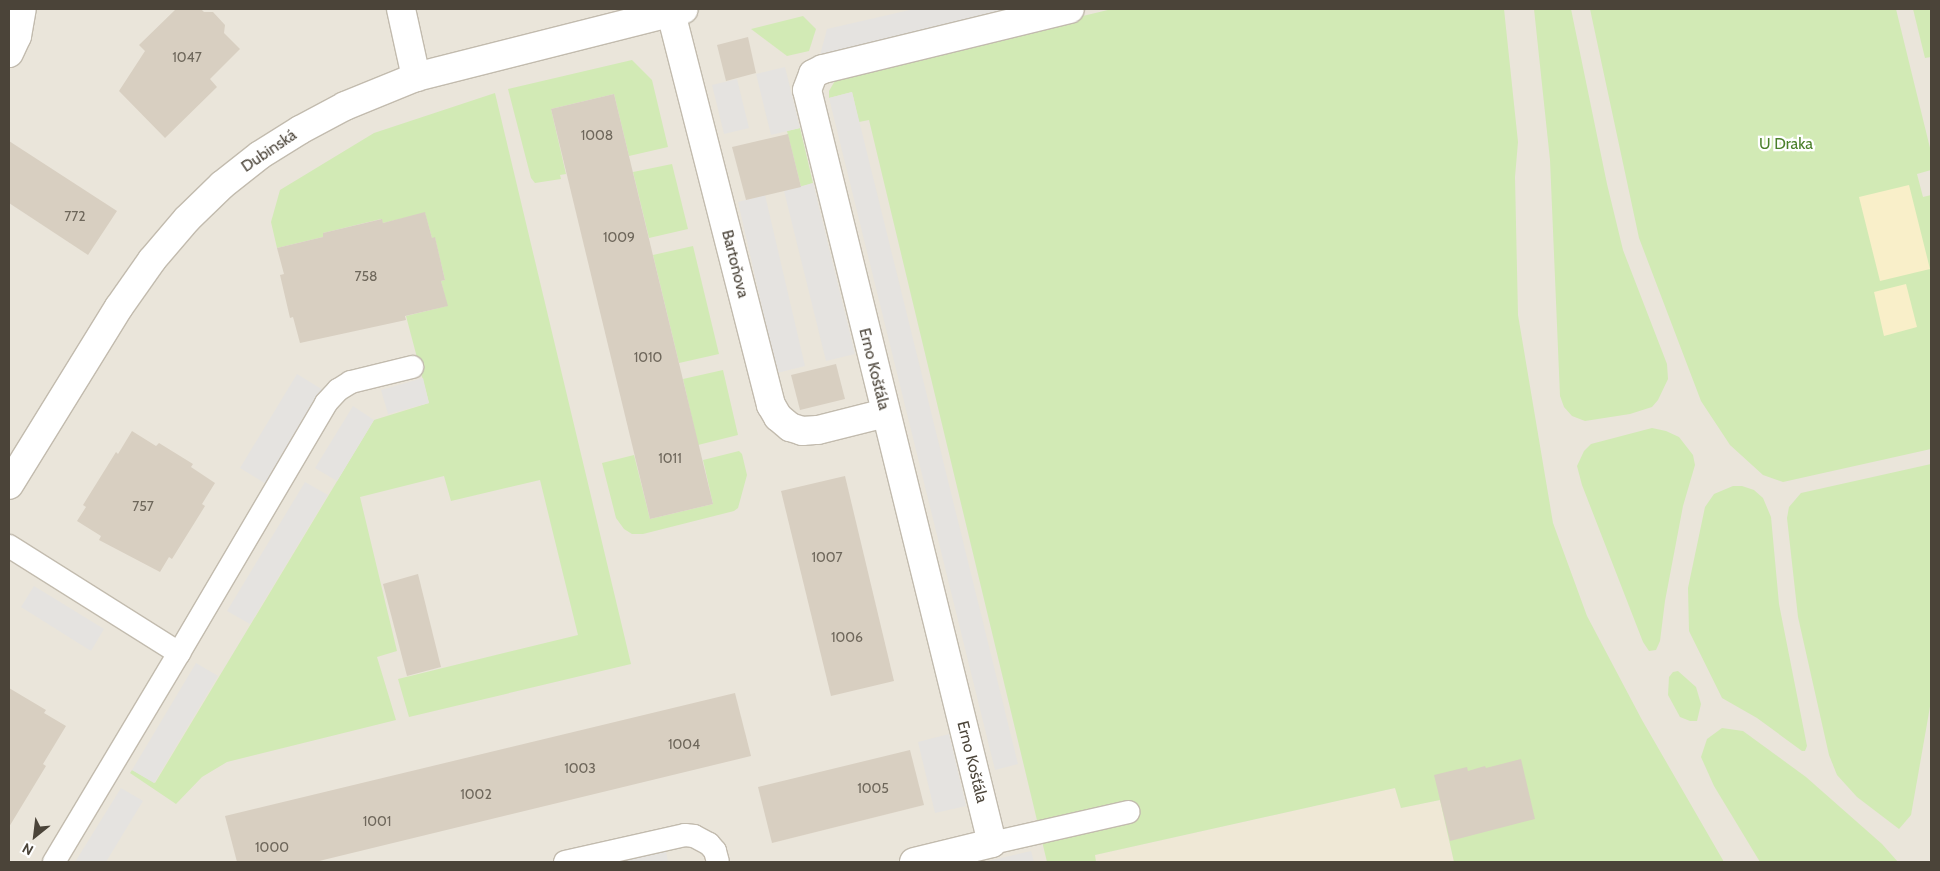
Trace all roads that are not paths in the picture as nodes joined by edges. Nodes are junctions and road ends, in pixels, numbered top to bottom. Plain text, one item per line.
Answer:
1 (22, 9) edge
2 (401, 9) edge
3 (1070, 9) edge
4 (675, 10) edge
5 (9, 53) edge
6 (416, 77) junction
7 (412, 367) dead end
8 (885, 413) junction
9 (9, 485) edge
10 (9, 546) edge
11 (179, 653) junction
12 (1130, 812) dead end
13 (992, 843) junction
14 (54, 862) edge
15 (566, 862) edge
16 (718, 862) edge
17 (914, 862) edge

1 - 5 street
2 - 6 street
3 - 8 street, Erno Košťála
4 - 6 street, Dubinská
4 - 8 street, Bartoňova
6 - 9 street, Dubinská
7 - 11 lane
8 - 13 street, Erno Košťála
10 - 11 lane
11 - 14 lane
12 - 13 lane
13 - 17 street
15 - 16 lane

